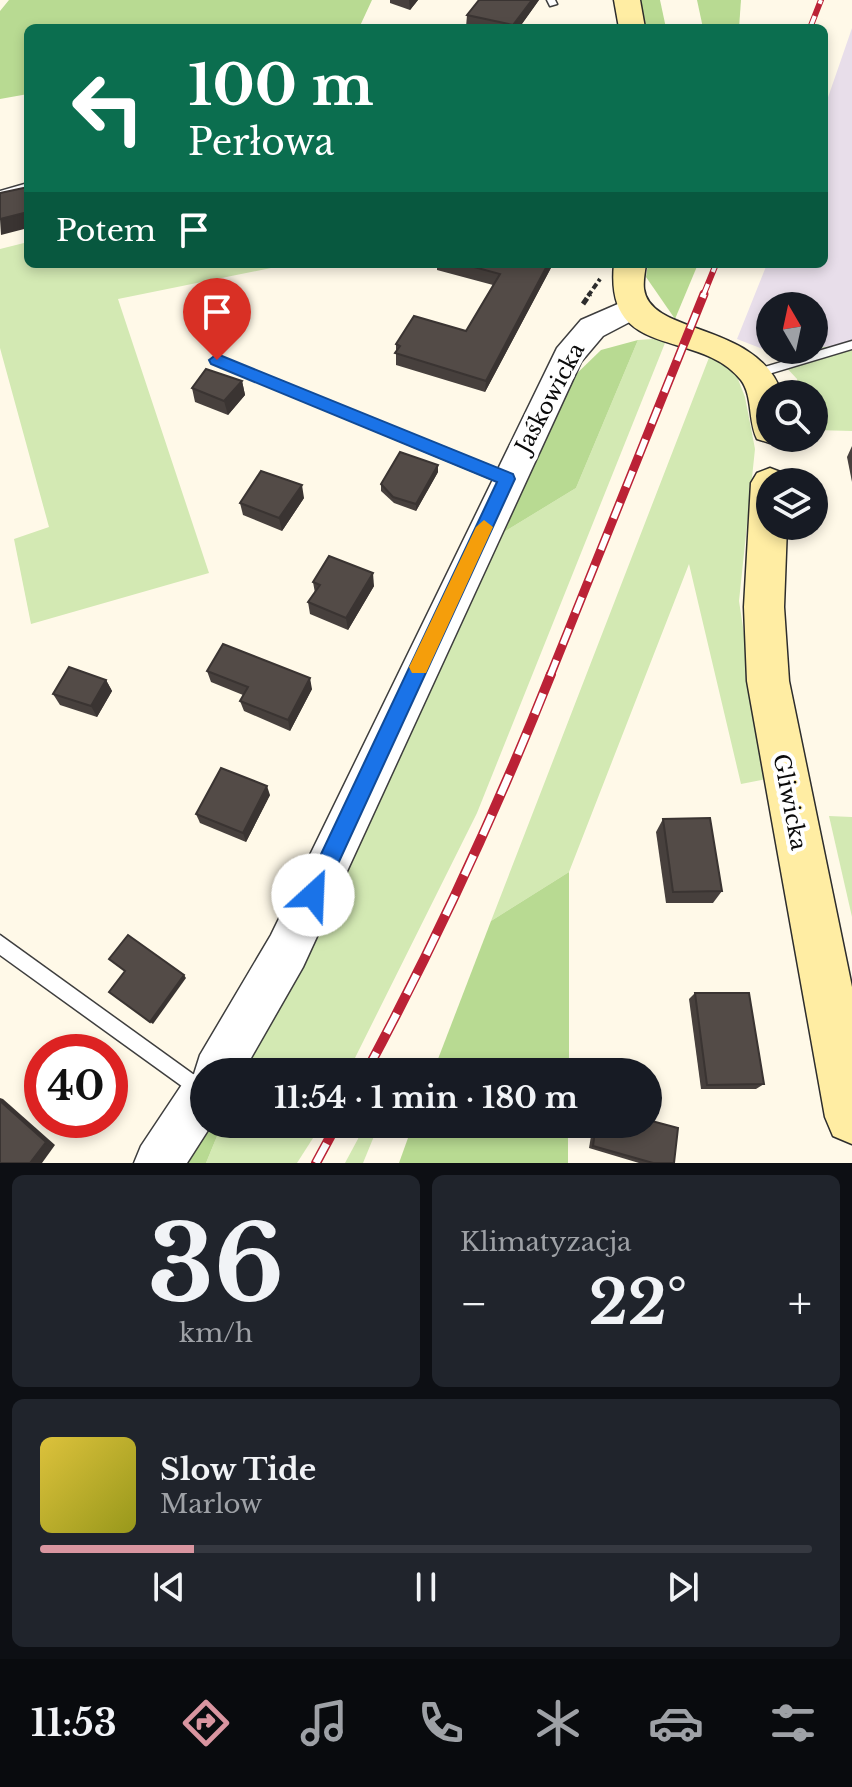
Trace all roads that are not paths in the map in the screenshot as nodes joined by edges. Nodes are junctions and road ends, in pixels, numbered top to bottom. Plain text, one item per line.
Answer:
1 (627, 0) edge
2 (631, 24) edge
3 (24, 187) edge
4 (0, 195) edge
5 (629, 268) edge
6 (634, 307) junction
7 (852, 345) edge
8 (217, 360) dead end
9 (755, 374) junction
10 (757, 380) edge
11 (507, 479) junction
12 (767, 540) edge
13 (0, 944) edge
14 (225, 1058) edge
15 (190, 1083) edge
16 (190, 1114) edge
17 (852, 1117) edge
18 (158, 1163) edge

1 - 2 main road
3 - 4 lane
5 - 6 main road
6 - 9 main road
6 - 11 street, Jaśkowicka
7 - 9 lane
8 - 11 lane
9 - 10 main road
11 - 14 street, Jaśkowicka
12 - 17 main road, Gliwicka
13 - 15 lane
16 - 18 street

